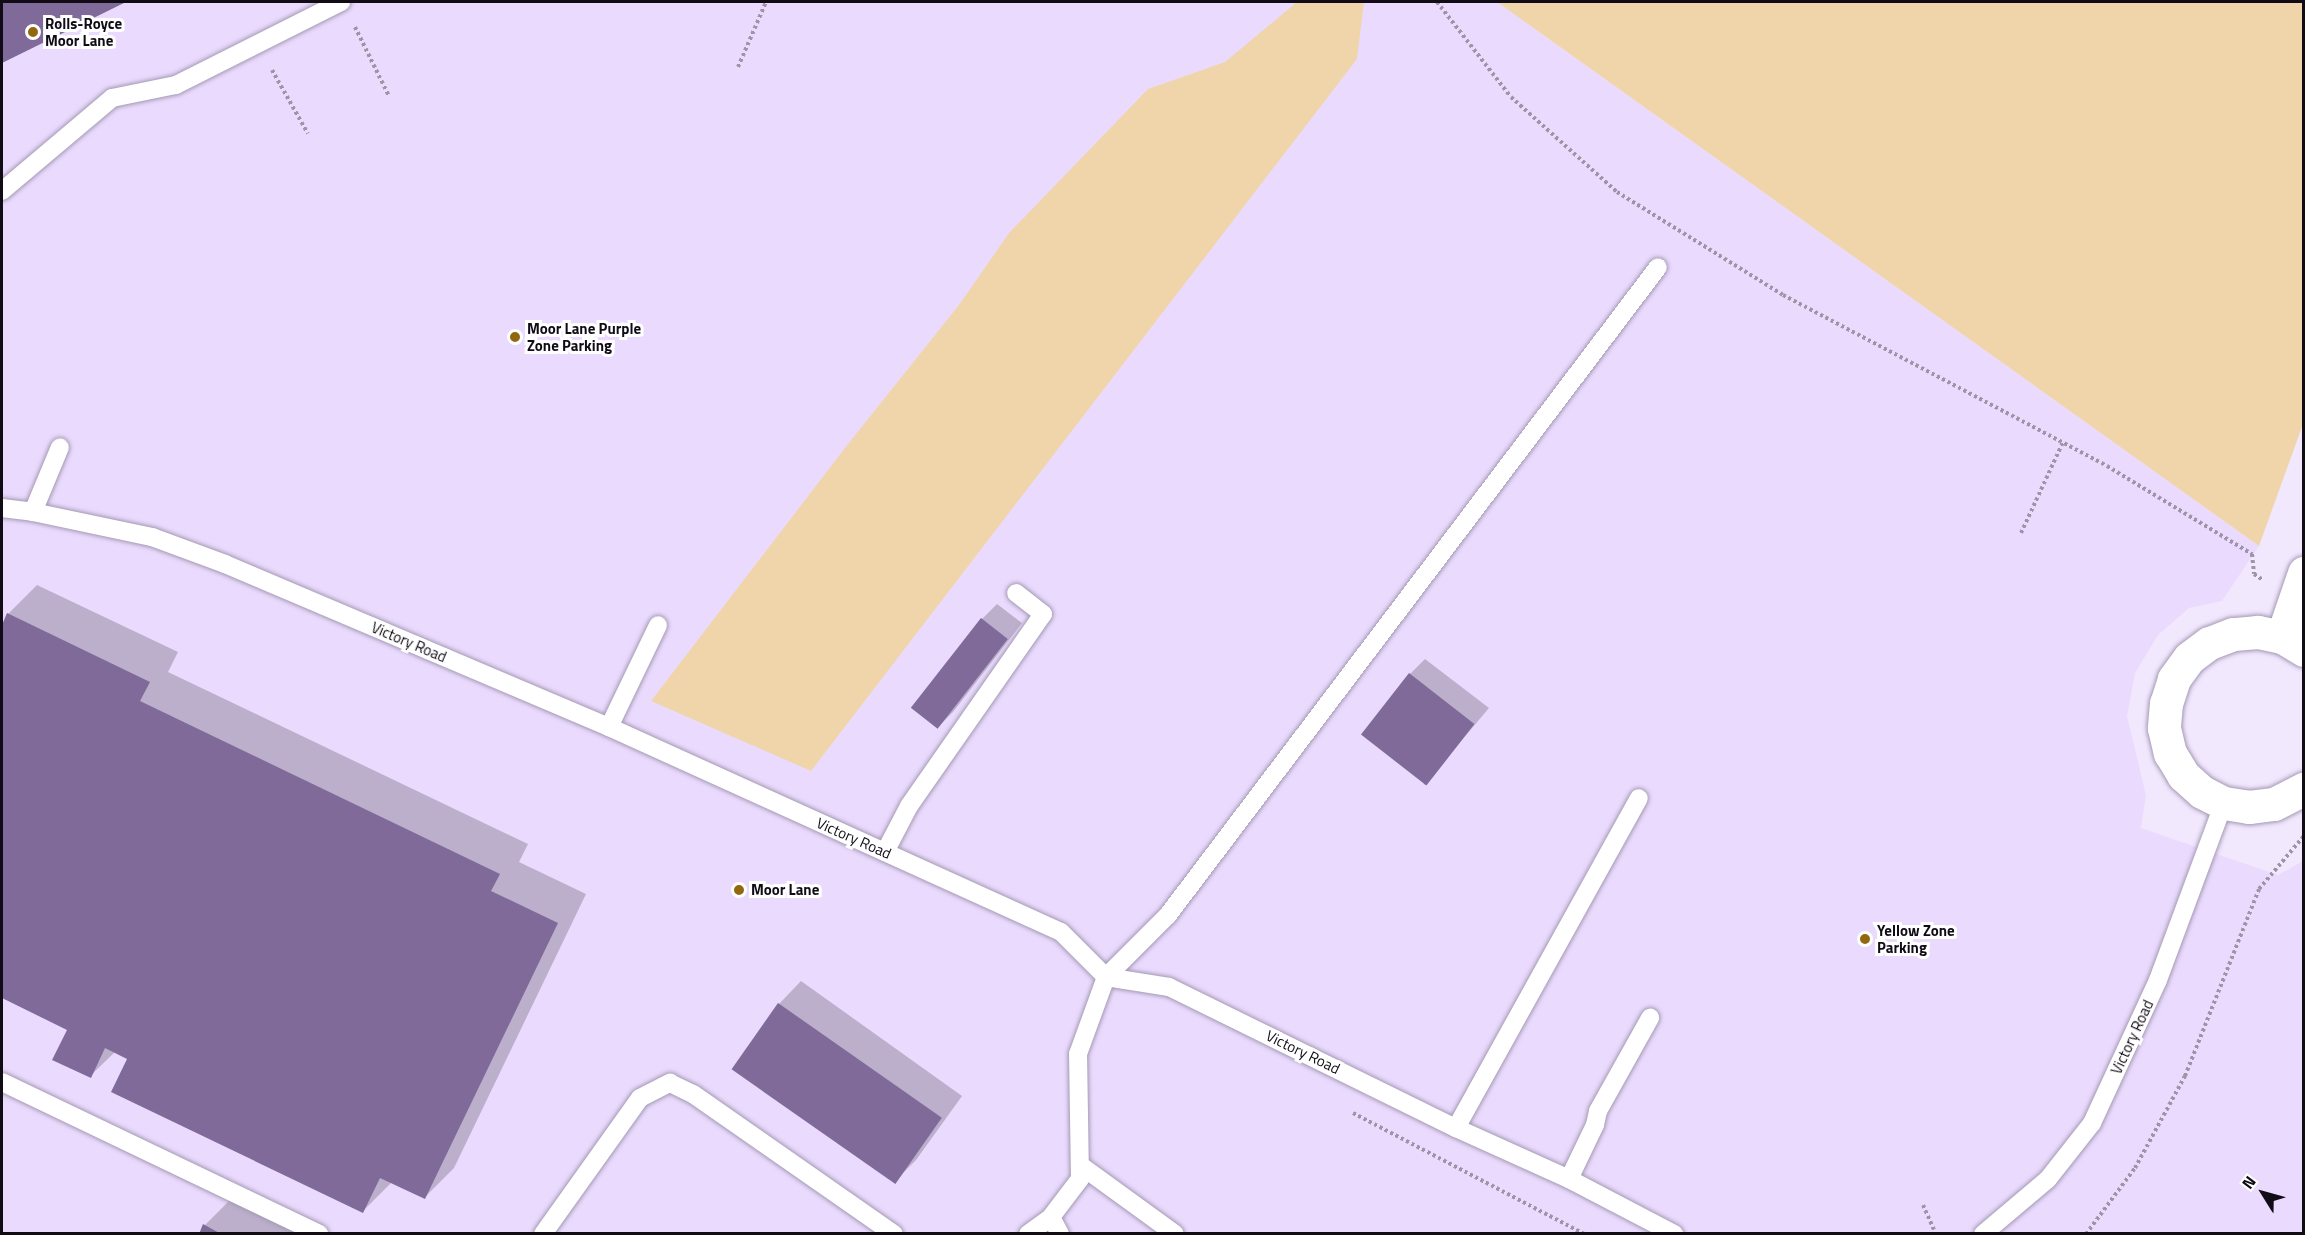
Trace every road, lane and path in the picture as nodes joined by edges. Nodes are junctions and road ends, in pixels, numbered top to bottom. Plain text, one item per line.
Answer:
1 (341, 2) edge
2 (766, 2) edge
3 (1437, 2) edge
4 (353, 23) dead end
5 (257, 43) junction
6 (738, 67) dead end
7 (389, 96) dead end
8 (308, 134) dead end
9 (2, 191) edge
10 (1658, 267) dead end
11 (2063, 442) junction
12 (60, 447) dead end
13 (2, 508) edge
14 (33, 512) junction
15 (2021, 533) dead end
16 (2298, 588) edge
17 (1016, 593) dead end
18 (658, 625) dead end
19 (2293, 643) edge
20 (609, 727) junction
21 (2304, 789) edge
22 (1639, 798) dead end
23 (2224, 803) junction
24 (2304, 836) edge
25 (885, 852) junction
26 (1106, 977) junction
27 (1650, 1018) dead end
28 (2, 1082) edge
29 (1456, 1128) junction
30 (1080, 1165) junction
31 (1569, 1179) junction
32 (1923, 1205) dead end
33 (1051, 1217) junction
34 (319, 1233) edge
35 (543, 1233) edge
36 (894, 1233) edge
37 (1028, 1233) edge
38 (1060, 1233) edge
39 (1175, 1233) edge
40 (1674, 1233) edge
41 (1936, 1233) edge
42 (1983, 1233) edge
43 (2086, 1233) edge

1 - 5 lane
2 - 6 path
3 - 11 path
4 - 7 path
5 - 8 path
5 - 9 lane
10 - 26 lane
11 - 15 path
11 - 16 path
12 - 14 lane
13 - 14 lane, Victory Road
14 - 20 lane, Victory Road
16 - 19 street
17 - 25 lane
18 - 20 lane
19 - 23 street
20 - 25 lane, Victory Road
21 - 23 street
22 - 29 lane
23 - 42 lane, Victory Road
24 - 43 path
25 - 26 lane, Victory Road
26 - 29 lane, Victory Road
26 - 30 lane
27 - 31 lane
28 - 34 lane
29 - 31 lane, Victory Road
30 - 33 lane
30 - 39 lane
31 - 40 lane, Victory Road
32 - 41 path
33 - 37 lane
33 - 38 lane
35 - 36 lane

